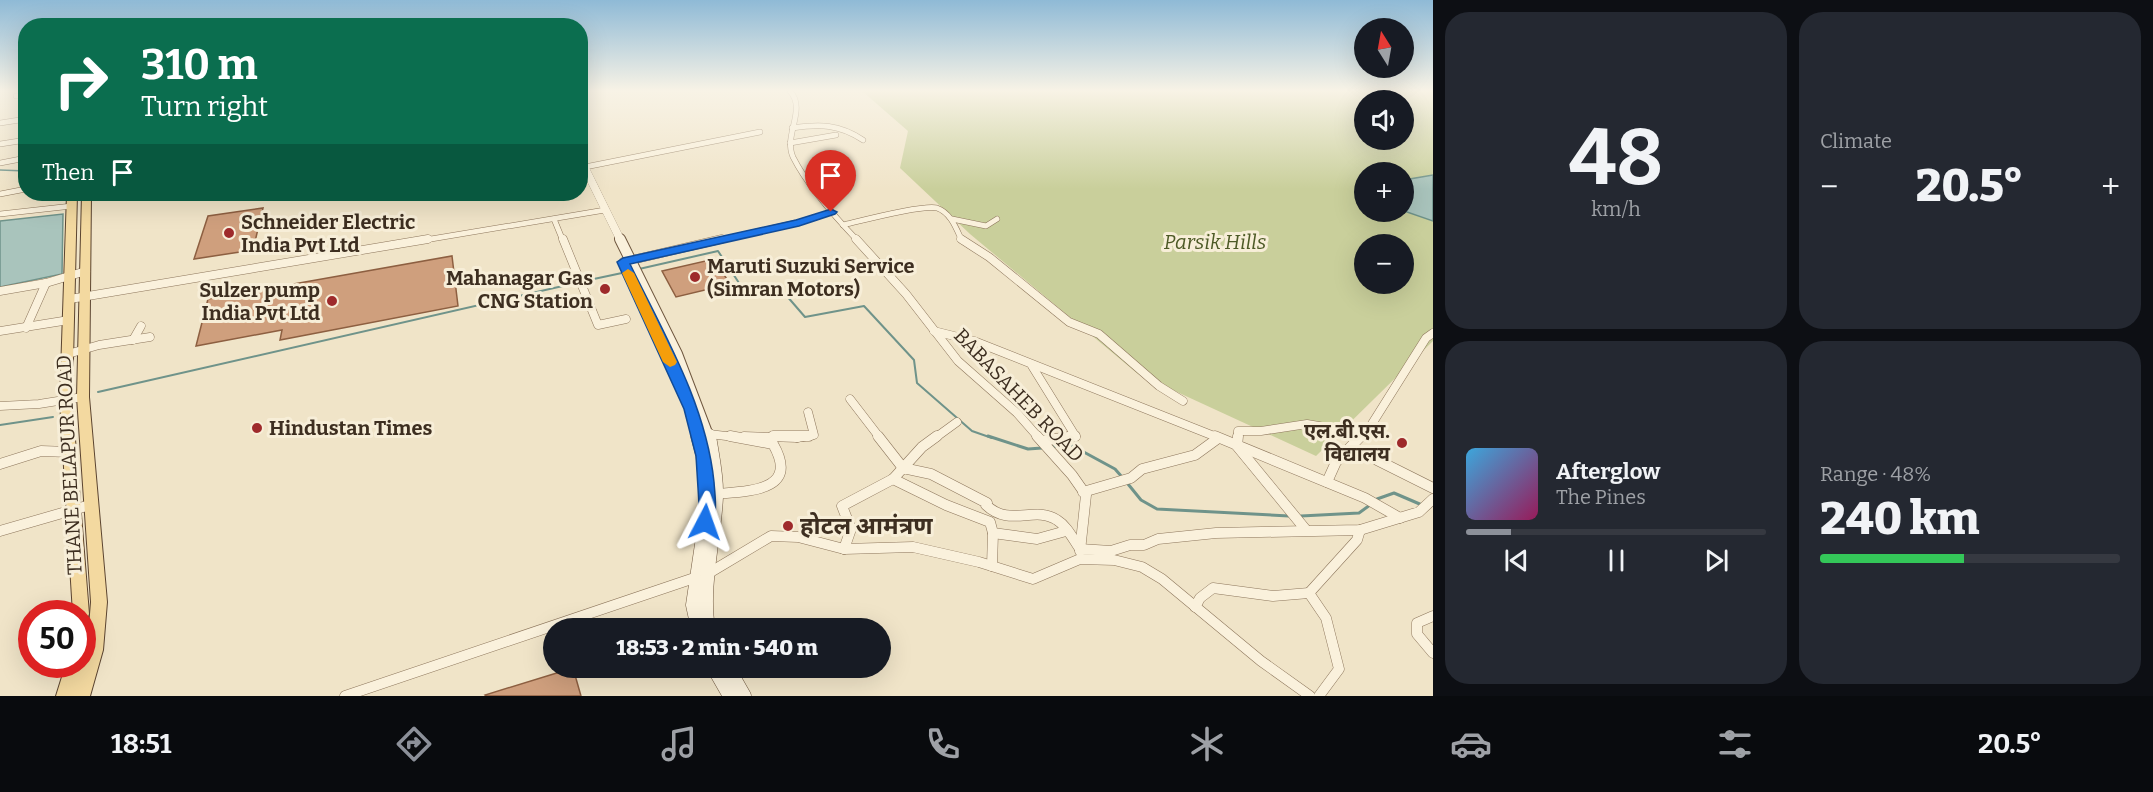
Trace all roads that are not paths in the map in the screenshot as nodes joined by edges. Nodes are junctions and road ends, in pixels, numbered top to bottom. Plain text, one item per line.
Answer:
1 (793, 123) edge
2 (817, 123) edge
3 (824, 123) edge
4 (792, 128) junction
5 (760, 132) dead end
6 (836, 135) dead end
7 (863, 140) dead end
8 (18, 141) edge
9 (790, 143) junction
10 (0, 144) edge
11 (18, 160) edge
12 (0, 163) edge
13 (588, 168) edge
14 (841, 178) dead end
15 (588, 181) edge
16 (831, 182) dead end
17 (0, 188) edge
18 (816, 188) junction
19 (18, 190) edge
20 (10, 192) junction
21 (0, 194) edge
22 (67, 201) edge
23 (72, 201) edge
24 (86, 201) edge
25 (602, 210) junction
26 (831, 212) junction
27 (0, 214) edge
28 (554, 219) junction
29 (952, 219) junction
30 (997, 219) dead end
31 (843, 225) junction
32 (629, 263) junction
33 (86, 271) junction
34 (70, 276) junction
35 (46, 283) junction
36 (0, 291) edge
37 (86, 297) junction
38 (69, 299) junction
39 (626, 319) dead end
40 (69, 320) junction
41 (141, 326) dead end
42 (26, 328) junction
43 (0, 331) edge
44 (934, 331) junction
45 (1433, 333) edge
46 (150, 337) dead end
47 (133, 340) junction
48 (84, 349) junction
49 (68, 354) junction
50 (1031, 365) junction
51 (83, 397) junction
52 (850, 399) dead end
53 (1183, 401) dead end
54 (66, 402) junction
55 (0, 406) edge
56 (808, 412) dead end
57 (957, 422) dead end
58 (709, 434) junction
59 (1365, 434) junction
60 (740, 437) junction
61 (1217, 439) junction
62 (1042, 441) junction
63 (1237, 446) junction
64 (69, 452) junction
65 (1377, 460) dead end
66 (0, 464) edge
67 (903, 468) junction
68 (893, 479) junction
69 (1327, 482) junction
70 (1433, 488) edge
71 (1083, 492) junction
72 (716, 494) junction
73 (1430, 501) edge
74 (90, 505) junction
75 (72, 509) junction
76 (991, 517) junction
77 (1400, 518) junction
78 (1306, 530) junction
79 (1360, 530) junction
80 (0, 531) edge
81 (1066, 531) junction
82 (993, 533) junction
83 (844, 549) junction
84 (1080, 554) junction
85 (992, 566) junction
86 (709, 573) junction
87 (696, 578) junction
88 (1309, 593) junction
89 (80, 600) edge
90 (1195, 607) junction
91 (1433, 616) edge
92 (696, 618) edge
93 (706, 618) edge
94 (1433, 653) edge
95 (71, 678) edge
96 (720, 678) edge
97 (734, 678) edge
98 (65, 696) edge
99 (81, 696) edge
100 (345, 696) edge
101 (730, 696) edge
102 (744, 696) edge
103 (1310, 696) edge
104 (1319, 696) edge

1 - 4 street
2 - 4 street
3 - 7 street
4 - 9 street
5 - 13 street
6 - 9 street
8 - 10 street
9 - 18 street, BABASAHEB ROAD
11 - 12 street
14 - 18 street
15 - 25 main road
16 - 18 street
17 - 20 street
18 - 26 street, BABASAHEB ROAD
19 - 20 street
20 - 21 street
22 - 27 street
23 - 34 main road, THANE BELAPUR ROAD
24 - 33 main road, THANE BELAPUR ROAD
25 - 28 street
25 - 32 main road
26 - 31 street, BABASAHEB ROAD
26 - 32 street
28 - 37 street
28 - 39 street
29 - 30 street
29 - 31 street
29 - 53 street
31 - 44 street, BABASAHEB ROAD
32 - 58 main road
32 - 87 main road
33 - 34 street
33 - 37 main road, THANE BELAPUR ROAD
34 - 35 street
34 - 38 main road, THANE BELAPUR ROAD
35 - 36 street
35 - 42 street
37 - 38 street
37 - 48 main road, THANE BELAPUR ROAD
38 - 40 main road, THANE BELAPUR ROAD
40 - 42 street
40 - 49 main road, THANE BELAPUR ROAD
41 - 47 street
42 - 43 street
44 - 50 street
44 - 62 street, BABASAHEB ROAD
45 - 59 street
46 - 47 street
47 - 48 street
48 - 49 street
48 - 51 main road, THANE BELAPUR ROAD
49 - 54 main road, THANE BELAPUR ROAD
50 - 61 street
50 - 62 street
51 - 54 street
51 - 74 main road, THANE BELAPUR ROAD
52 - 67 street
54 - 55 street
54 - 64 main road, THANE BELAPUR ROAD
56 - 60 street
57 - 67 street
58 - 60 street
58 - 72 main road
59 - 63 street
59 - 69 street
60 - 72 street
61 - 63 street
61 - 71 street
62 - 71 street, BABASAHEB ROAD
63 - 69 street
63 - 78 street
64 - 66 street
64 - 75 main road, THANE BELAPUR ROAD
65 - 70 street
67 - 68 street
67 - 76 street
68 - 76 street
68 - 83 street
69 - 77 street
71 - 84 street, BABASAHEB ROAD
72 - 86 main road
73 - 77 street
74 - 75 street
74 - 99 main road, THANE BELAPUR ROAD
75 - 80 street
75 - 89 main road, THANE BELAPUR ROAD
76 - 81 street
76 - 82 street
77 - 79 street
78 - 79 street
78 - 84 street
79 - 88 street
81 - 82 street
81 - 84 street
82 - 85 street
83 - 85 street
83 - 86 street
84 - 85 street
84 - 90 street
86 - 87 street
86 - 93 main road
87 - 92 main road
87 - 100 street
88 - 90 street
88 - 104 street
90 - 103 street
91 - 94 street
95 - 98 main road
96 - 101 main road
97 - 102 main road

